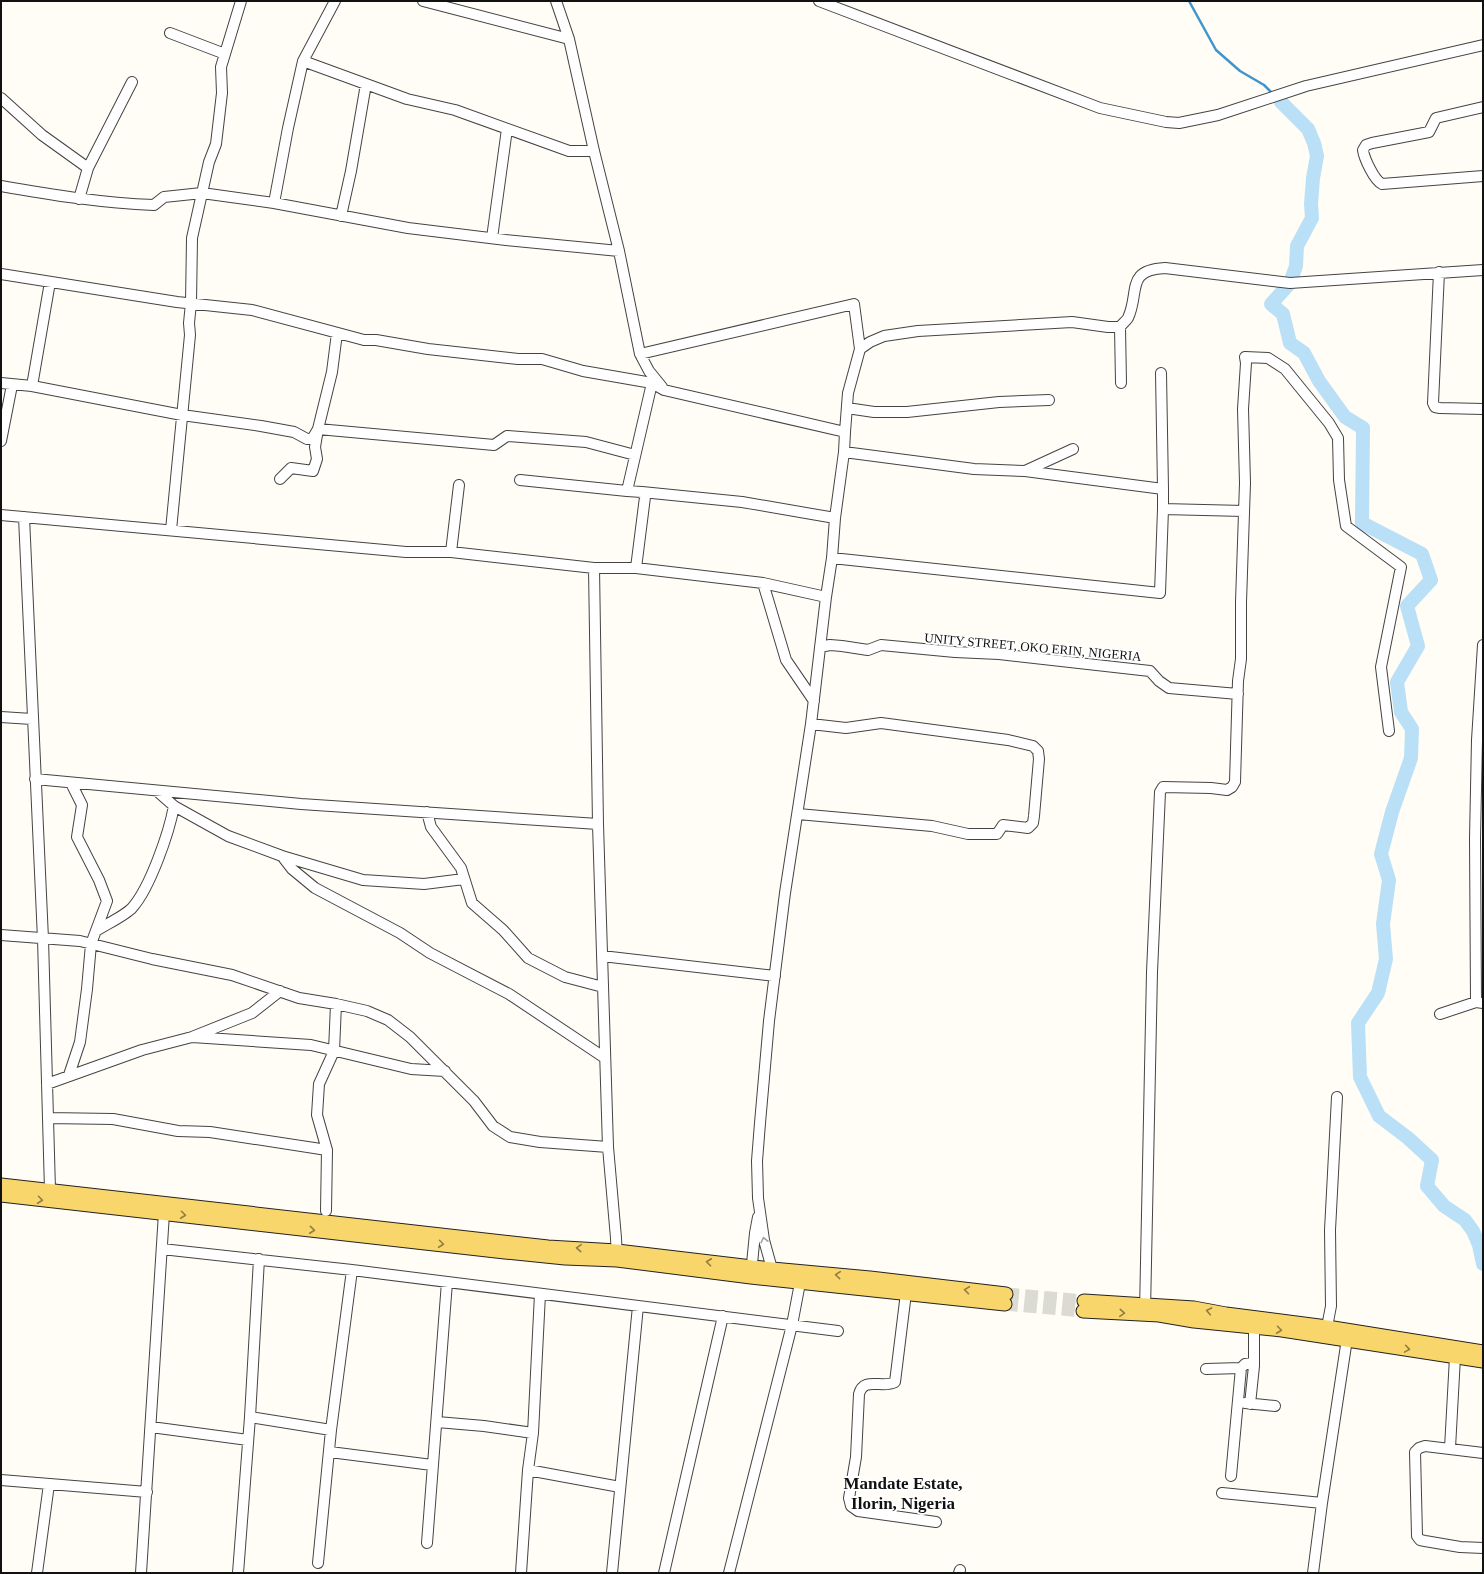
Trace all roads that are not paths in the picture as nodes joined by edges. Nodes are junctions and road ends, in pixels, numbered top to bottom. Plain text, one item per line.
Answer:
1 (241, 1) edge
2 (335, 1) edge
3 (423, 1) edge
4 (556, 1) edge
5 (819, 1) edge
6 (842, 5) edge
7 (170, 33) dead end
8 (569, 39) junction
9 (1483, 45) edge
10 (225, 54) junction
11 (303, 61) junction
12 (132, 82) dead end
13 (366, 84) junction
14 (1, 98) edge
15 (1483, 107) edge
16 (507, 129) junction
17 (594, 151) junction
18 (88, 168) junction
19 (1483, 176) edge
20 (1, 186) edge
21 (202, 193) junction
22 (79, 200) junction
23 (274, 203) junction
24 (341, 216) junction
25 (492, 238) junction
26 (619, 251) junction
27 (1483, 270) edge
28 (1439, 272) junction
29 (1, 274) edge
30 (50, 282) junction
31 (191, 303) junction
32 (1120, 327) junction
33 (337, 333) junction
34 (860, 350) junction
35 (640, 354) junction
36 (1161, 373) dead end
37 (1121, 382) dead end
38 (1, 383) edge
39 (652, 383) junction
40 (12, 385) junction
41 (32, 386) junction
42 (664, 390) junction
43 (1049, 400) dead end
44 (847, 408) junction
45 (1483, 409) edge
46 (182, 415) junction
47 (318, 429) junction
48 (845, 432) junction
49 (1, 441) edge
50 (1073, 449) dead end
51 (844, 452) junction
52 (635, 455) junction
53 (1025, 470) junction
54 (280, 479) dead end
55 (520, 480) dead end
56 (459, 485) dead end
57 (1163, 489) junction
58 (627, 491) junction
59 (642, 492) junction
60 (1163, 509) junction
61 (1244, 511) junction
62 (1, 515) edge
63 (24, 517) junction
64 (835, 518) junction
65 (171, 530) junction
66 (451, 552) junction
67 (832, 558) junction
68 (594, 568) junction
69 (636, 568) junction
70 (763, 583) junction
71 (826, 597) junction
72 (1483, 645) edge
73 (820, 647) junction
74 (1482, 672) edge
75 (1238, 694) junction
76 (814, 701) junction
77 (1, 717) edge
78 (32, 719) junction
79 (811, 724) junction
80 (1389, 731) dead end
81 (35, 779) junction
82 (71, 783) junction
83 (157, 792) junction
84 (174, 806) junction
85 (427, 812) junction
86 (798, 814) junction
87 (598, 824) junction
88 (282, 856) junction
89 (464, 879) junction
90 (96, 931) junction
91 (1, 935) edge
92 (43, 939) junction
93 (91, 944) junction
94 (602, 956) junction
95 (775, 976) junction
96 (603, 987) junction
97 (280, 991) junction
98 (1480, 1003) edge
99 (336, 1004) junction
100 (1440, 1014) dead end
101 (192, 1037) junction
102 (334, 1051) junction
103 (605, 1058) junction
104 (445, 1071) junction
105 (69, 1076) junction
106 (47, 1084) junction
107 (1337, 1097) dead end
108 (48, 1118) junction
109 (608, 1147) junction
110 (327, 1150) junction
111 (1, 1185) edge
112 (50, 1190) junction
113 (1, 1195) edge
114 (326, 1211) dead end
115 (759, 1211) junction
116 (164, 1213) junction
117 (162, 1248) junction
118 (617, 1256) junction
119 (259, 1259) junction
120 (772, 1269) junction
121 (352, 1270) junction
122 (752, 1272) junction
123 (447, 1282) junction
124 (800, 1283) junction
125 (906, 1293) junction
126 (540, 1294) junction
127 (638, 1306) junction
128 (1083, 1306) tunnel mouth
129 (1145, 1310) junction
130 (724, 1316) junction
131 (792, 1325) junction
132 (1254, 1326) junction
133 (1327, 1327) junction
134 (838, 1331) dead end
135 (1347, 1339) junction
136 (1483, 1352) edge
137 (1455, 1357) junction
138 (1483, 1361) edge
139 (1254, 1363) junction
140 (1242, 1368) junction
141 (1206, 1369) dead end
142 (1239, 1402) junction
143 (1250, 1404) junction
144 (1275, 1406) dead end
145 (250, 1418) junction
146 (437, 1422) junction
147 (151, 1427) junction
148 (331, 1430) junction
149 (533, 1433) junction
150 (248, 1440) junction
151 (1450, 1448) junction
152 (330, 1452) junction
153 (1483, 1453) edge
154 (432, 1465) junction
155 (528, 1470) junction
156 (1231, 1476) dead end
157 (1, 1480) edge
158 (49, 1484) junction
159 (620, 1487) junction
160 (146, 1492) junction
161 (1222, 1493) dead end
162 (1322, 1503) junction
163 (936, 1522) dead end
164 (427, 1543) dead end
165 (1483, 1548) edge
166 (318, 1563) dead end
167 (37, 1573) edge
168 (141, 1573) edge
169 (238, 1573) edge
170 (521, 1573) edge
171 (612, 1573) edge
172 (664, 1573) edge
173 (730, 1573) edge
174 (1313, 1573) edge

1 - 10 street
2 - 11 street
3 - 8 street
4 - 8 street
5 - 6 street
6 - 9 street
7 - 10 street
8 - 17 street
10 - 21 street
11 - 13 street
11 - 23 street
12 - 18 street
13 - 16 street
13 - 24 street
14 - 18 street
15 - 19 street
16 - 17 street
16 - 25 street
17 - 26 street
18 - 22 street
20 - 22 street
21 - 22 street
21 - 23 street
21 - 31 street
23 - 24 street
24 - 25 street
25 - 26 street
26 - 35 street
27 - 28 street
28 - 32 street
28 - 45 street
29 - 30 street
30 - 31 street
30 - 41 street
31 - 33 street
31 - 46 street
32 - 34 street
32 - 37 street
33 - 39 street
33 - 47 street
34 - 35 street
34 - 44 street
35 - 42 street
36 - 57 street
38 - 40 street
39 - 42 street
39 - 52 street
40 - 41 street
40 - 49 street
41 - 46 street
42 - 48 street
43 - 44 street
44 - 48 street
46 - 47 street
46 - 65 street
47 - 52 street
47 - 54 street
48 - 51 street
50 - 53 street
51 - 53 street
51 - 64 street
52 - 58 street
53 - 57 street
55 - 58 street
56 - 66 street
57 - 60 street
58 - 59 street
59 - 64 street
59 - 69 street
60 - 61 street
60 - 67 street
61 - 75 street
61 - 80 street
62 - 63 street
63 - 65 street
63 - 78 street
64 - 67 street
65 - 66 street
66 - 68 street
67 - 71 street
68 - 69 street
68 - 87 street
69 - 70 street
70 - 71 street
70 - 76 street
71 - 73 street
72 - 74 street
73 - 75 street, UNITY STREET, OKO ERIN, NIGERIA
73 - 76 street
74 - 98 street
75 - 129 street
76 - 79 street
77 - 78 street
78 - 81 street
79 - 86 street
79 - 86 street
81 - 82 street
81 - 92 street
82 - 83 street
82 - 90 street
83 - 84 street
83 - 85 street
84 - 88 street
84 - 90 street
85 - 87 street
85 - 89 street
86 - 95 street
87 - 94 street
88 - 89 street
88 - 103 street
89 - 96 street
90 - 93 street
91 - 92 street
92 - 93 street
92 - 106 street
93 - 97 street
93 - 105 street
94 - 95 street
94 - 96 street
95 - 115 street
96 - 103 street
97 - 99 street
97 - 101 street
98 - 100 street
99 - 102 street
99 - 104 street
101 - 102 street
101 - 105 street
102 - 104 street
102 - 110 street
103 - 109 street
104 - 109 street
105 - 106 street
106 - 108 street
107 - 133 street
108 - 110 street
108 - 112 street
109 - 118 street
110 - 114 street
111 - 112 main road
118 -> 112 main road
113 -> 116 main road
120 -> 115 street
115 - 122 street
116 - 117 street
116 -> 118 main road
117 - 119 street
117 - 147 street
118 - 122 main road
119 - 121 street
119 - 145 street
120 - 122 main road
125 -> 120 main road
121 - 123 street
121 - 148 street
122 - 124 main road
123 - 126 street
123 - 146 street
124 - 125 main road
124 - 131 street
125 - 163 street
126 - 127 street
126 - 149 street
127 - 130 street
127 - 159 street
128 - 129 main road
129 - 132 main road
133 -> 129 main road
130 - 131 street
130 - 172 street
131 - 134 street
131 - 173 street
132 -> 135 main road
132 - 139 street
133 - 136 main road
135 -> 137 main road
135 - 162 street
137 - 138 main road
137 - 151 street
139 - 140 street
139 - 143 street
140 - 141 street
140 - 142 street
142 - 143 street
142 - 156 street
143 - 144 street
145 - 148 street
145 - 150 street
146 - 149 street
146 - 154 street
147 - 150 street
147 - 160 street
148 - 152 street
149 - 155 street
150 - 169 street
151 - 153 street
151 - 165 street
152 - 154 street
152 - 166 street
154 - 164 street
155 - 159 street
155 - 170 street
157 - 158 street
158 - 160 street
158 - 167 street
159 - 171 street
160 - 168 street
161 - 162 street
162 - 174 street

